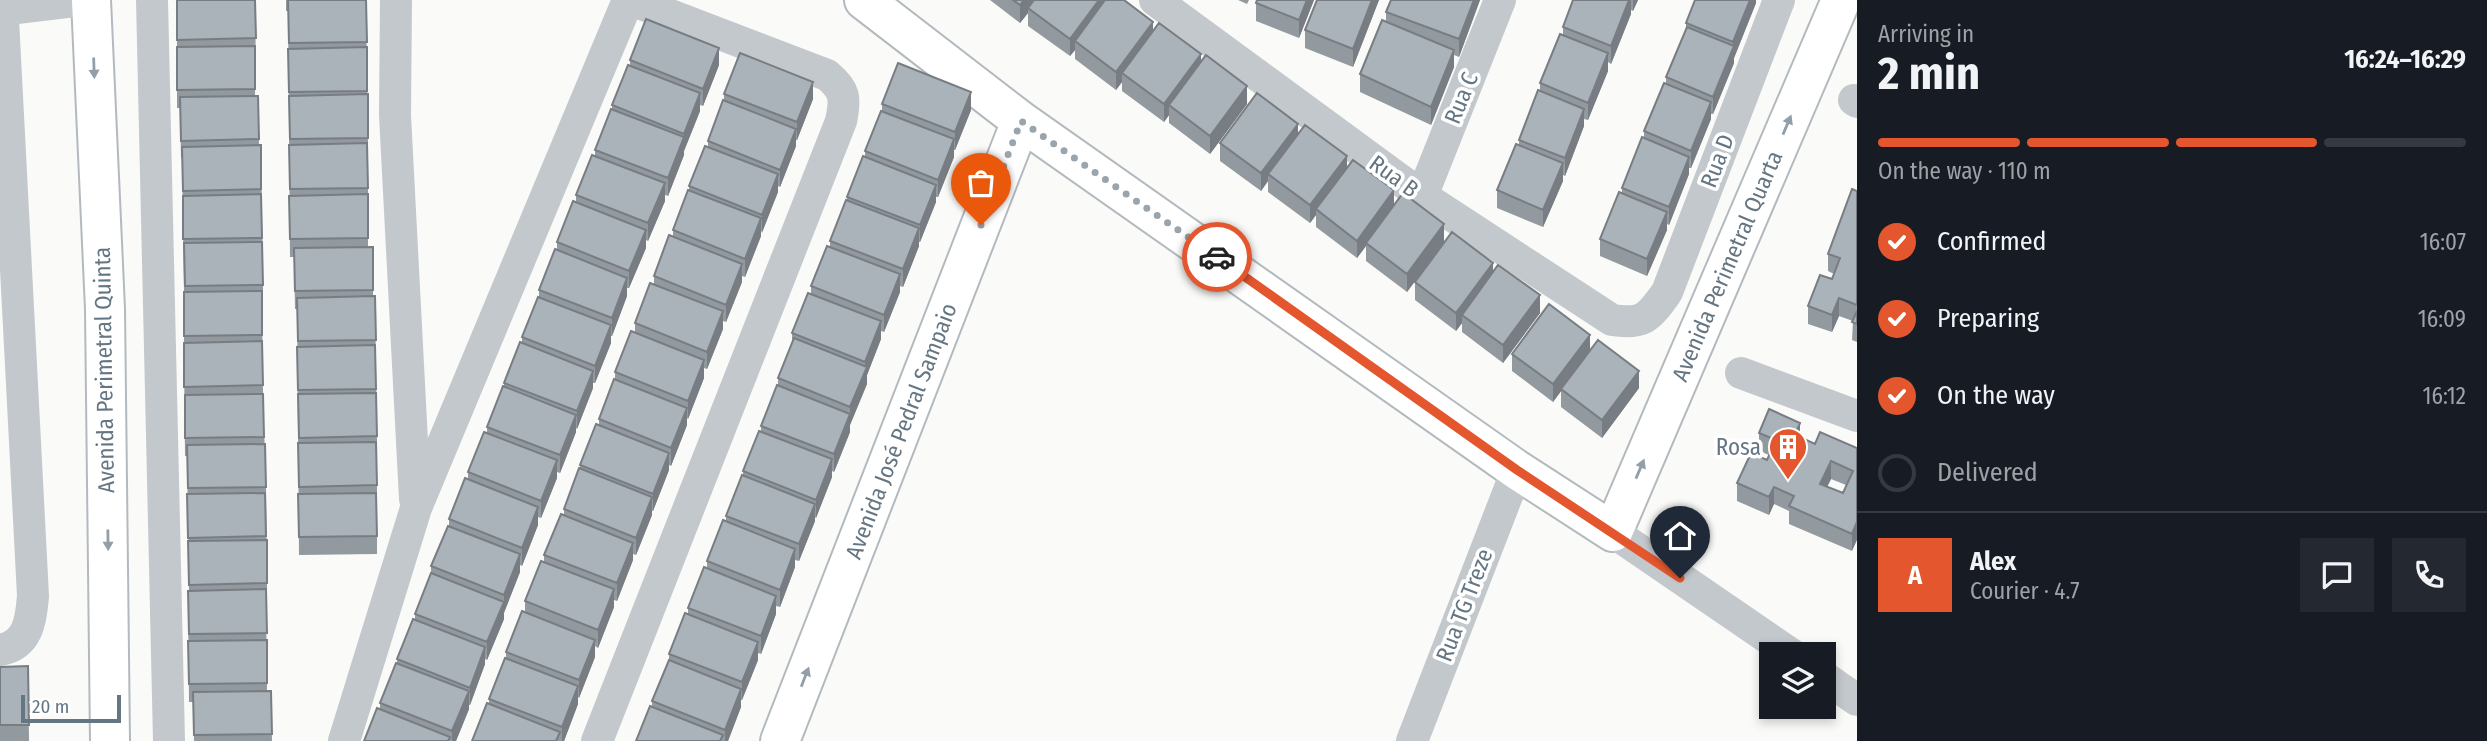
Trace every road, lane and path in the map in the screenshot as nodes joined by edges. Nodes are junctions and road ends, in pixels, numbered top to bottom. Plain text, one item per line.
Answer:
1 (83, 0) edge
2 (92, 0) edge
3 (152, 0) edge
4 (396, 0) edge
5 (630, 0) edge
6 (864, 0) edge
7 (1155, 0) edge
8 (1500, 0) edge
9 (1779, 0) edge
10 (1841, 0) edge
11 (2, 7) edge
12 (1021, 121) junction
13 (1422, 196) junction
14 (7, 221) edge
15 (1646, 317) joint
16 (1741, 373) dead end
17 (1857, 415) edge
18 (12, 424) edge
19 (1517, 470) junction
20 (416, 508) junction
21 (1613, 532) junction
22 (1773, 642) edge
23 (0, 650) edge
24 (1836, 685) edge
25 (1857, 700) edge
26 (110, 741) edge
27 (169, 741) edge
28 (344, 741) edge
29 (597, 741) edge
30 (780, 741) edge
31 (1412, 741) edge

1 - 11 street
2 -> 26 main road, Avenida Perimetral Quinta
3 - 27 street
4 - 20 street
5 - 20 street
5 - 29 street
6 - 12 main road
7 - 13 street, Rua B
8 - 13 street, Rua C
9 - 15 street, Rua D
21 -> 10 main road, Avenida Perimetral Quarta
11 - 14 street
12 - 19 main road
30 -> 12 main road, Avenida José Pedral Sampaio
13 - 15 street, Rua B
14 - 18 street
16 - 17 street
18 - 23 street
19 - 21 main road
19 - 31 street, Rua TG Treze
20 - 28 street
21 - 22 street
24 - 25 street

